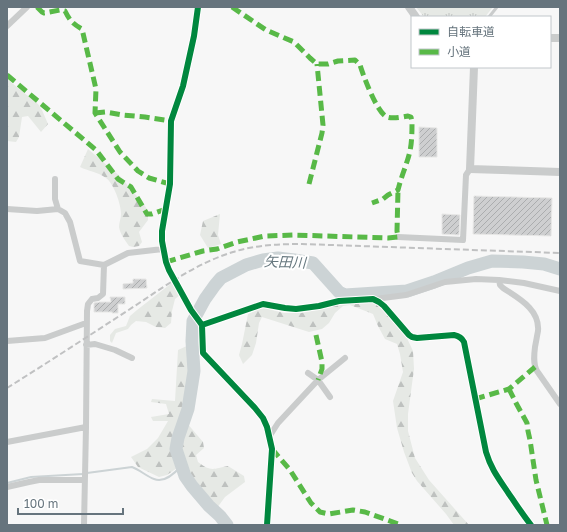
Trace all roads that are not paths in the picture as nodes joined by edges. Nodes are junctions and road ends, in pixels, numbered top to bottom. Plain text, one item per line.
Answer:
1 (28, 7) edge
2 (198, 7) edge
3 (409, 7) edge
4 (497, 7) edge
5 (415, 16) edge
6 (490, 16) edge
7 (7, 26) edge
8 (474, 68) edge
9 (470, 168) junction
10 (560, 172) edge
11 (55, 179) dead end
12 (7, 209) edge
13 (58, 210) junction
14 (398, 238) dead end
15 (163, 249) junction
16 (104, 265) junction
17 (499, 280) junction
18 (560, 291) edge
19 (373, 300) junction
20 (86, 322) junction
21 (201, 324) junction
22 (7, 341) edge
23 (86, 345) junction
24 (132, 358) dead end
25 (345, 358) dead end
26 (308, 373) dead end
27 (318, 380) junction
28 (330, 397) dead end
29 (560, 404) edge
30 (86, 427) junction
31 (269, 437) junction
32 (7, 442) edge
33 (85, 480) junction
34 (7, 487) edge
35 (84, 525) edge
36 (267, 525) edge
37 (531, 525) edge

1 - 7 street
2 - 15 street
3 - 5 street
4 - 6 lane
8 - 9 street
9 - 10 street
9 - 14 street
11 - 13 street
12 - 13 street
13 - 16 street
15 - 16 street
15 - 21 street
16 - 20 street
17 - 18 street
17 - 19 street
17 - 29 street
19 - 21 street
19 - 37 street
20 - 22 street
20 - 23 street
21 - 31 street
23 - 24 street
23 - 30 street
25 - 27 street
26 - 27 street
27 - 28 street
27 - 31 street
30 - 32 street
30 - 33 street
31 - 36 street
33 - 34 street
33 - 35 street

